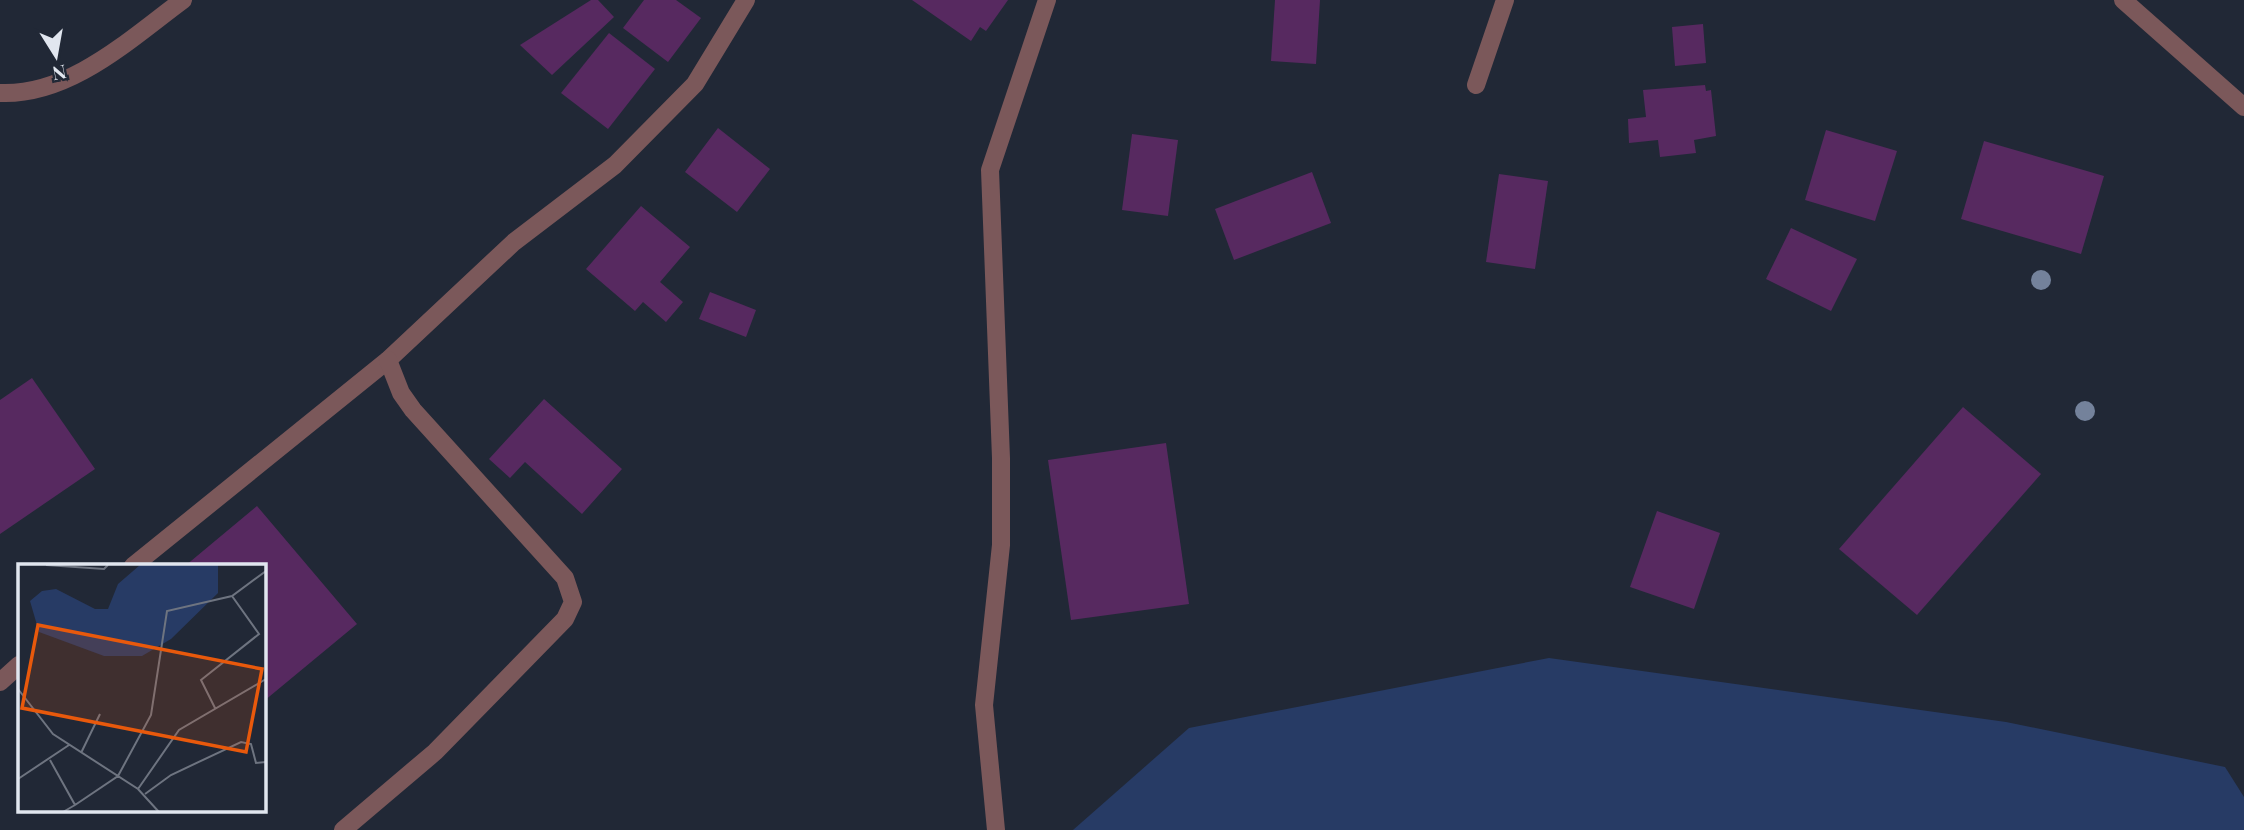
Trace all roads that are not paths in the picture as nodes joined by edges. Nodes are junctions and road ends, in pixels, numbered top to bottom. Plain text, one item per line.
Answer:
1 (183, 0) edge
2 (746, 0) edge
3 (1047, 0) edge
4 (1505, 0) edge
5 (2123, 0) edge
6 (1476, 85) dead end
7 (0, 93) edge
8 (2244, 107) edge
9 (388, 360) junction
10 (135, 564) edge
11 (18, 666) edge
12 (0, 682) edge
13 (343, 830) edge
14 (996, 830) edge

1 - 7 street
2 - 9 street
3 - 14 street
4 - 6 street
5 - 8 street
9 - 10 street
9 - 13 street
11 - 12 street

